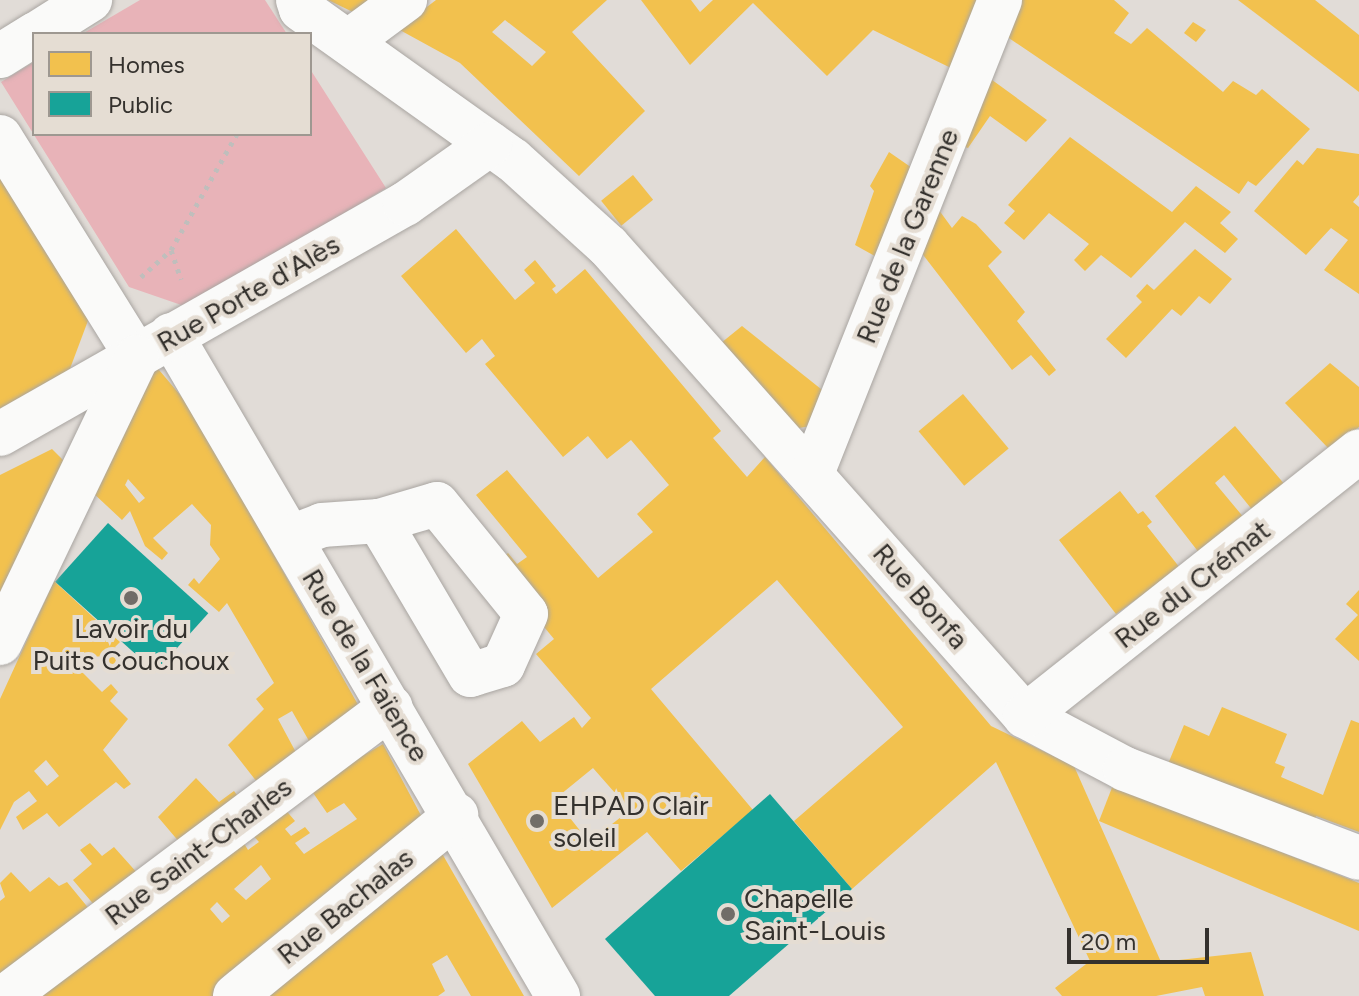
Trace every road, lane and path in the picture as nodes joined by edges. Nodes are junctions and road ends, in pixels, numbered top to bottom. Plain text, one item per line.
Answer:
1 (90, 0) edge
2 (298, 0) edge
3 (405, 0) edge
4 (1000, 0) edge
5 (38, 32) edge
6 (32, 36) edge
7 (348, 42) junction
8 (0, 56) edge
9 (236, 136) edge
10 (0, 137) edge
11 (490, 144) junction
12 (129, 287) dead end
13 (154, 346) junction
14 (0, 434) edge
15 (1359, 451) edge
16 (813, 471) junction
17 (379, 521) dead end
18 (291, 537) junction
19 (0, 643) edge
20 (391, 707) junction
21 (1025, 716) junction
22 (456, 815) junction
23 (1359, 858) edge
24 (6, 996) edge
25 (235, 996) edge
26 (558, 996) edge

1 - 5 street
2 - 7 street, Rue Bonfa
3 - 7 street
4 - 16 street, Rue de la Garenne
6 - 8 street
7 - 11 street, Rue Bonfa
9 - 12 path
10 - 13 street, Rue de la Faïence
11 - 13 street, Rue Porte d'Alès
11 - 16 street, Rue Bonfa
13 - 14 street, Rue Porte d'Alès
13 - 18 street, Rue de la Faïence
13 - 19 street
15 - 21 street, Rue du Crémat
16 - 21 street, Rue Bonfa
17 - 18 street
18 - 20 street, Rue de la Faïence
20 - 22 street, Rue de la Faïence
20 - 24 street, Rue Saint-Charles
21 - 23 street, Rue Bonfa
22 - 25 street, Rue Bachalas
22 - 26 street, Rue de la Faïence

